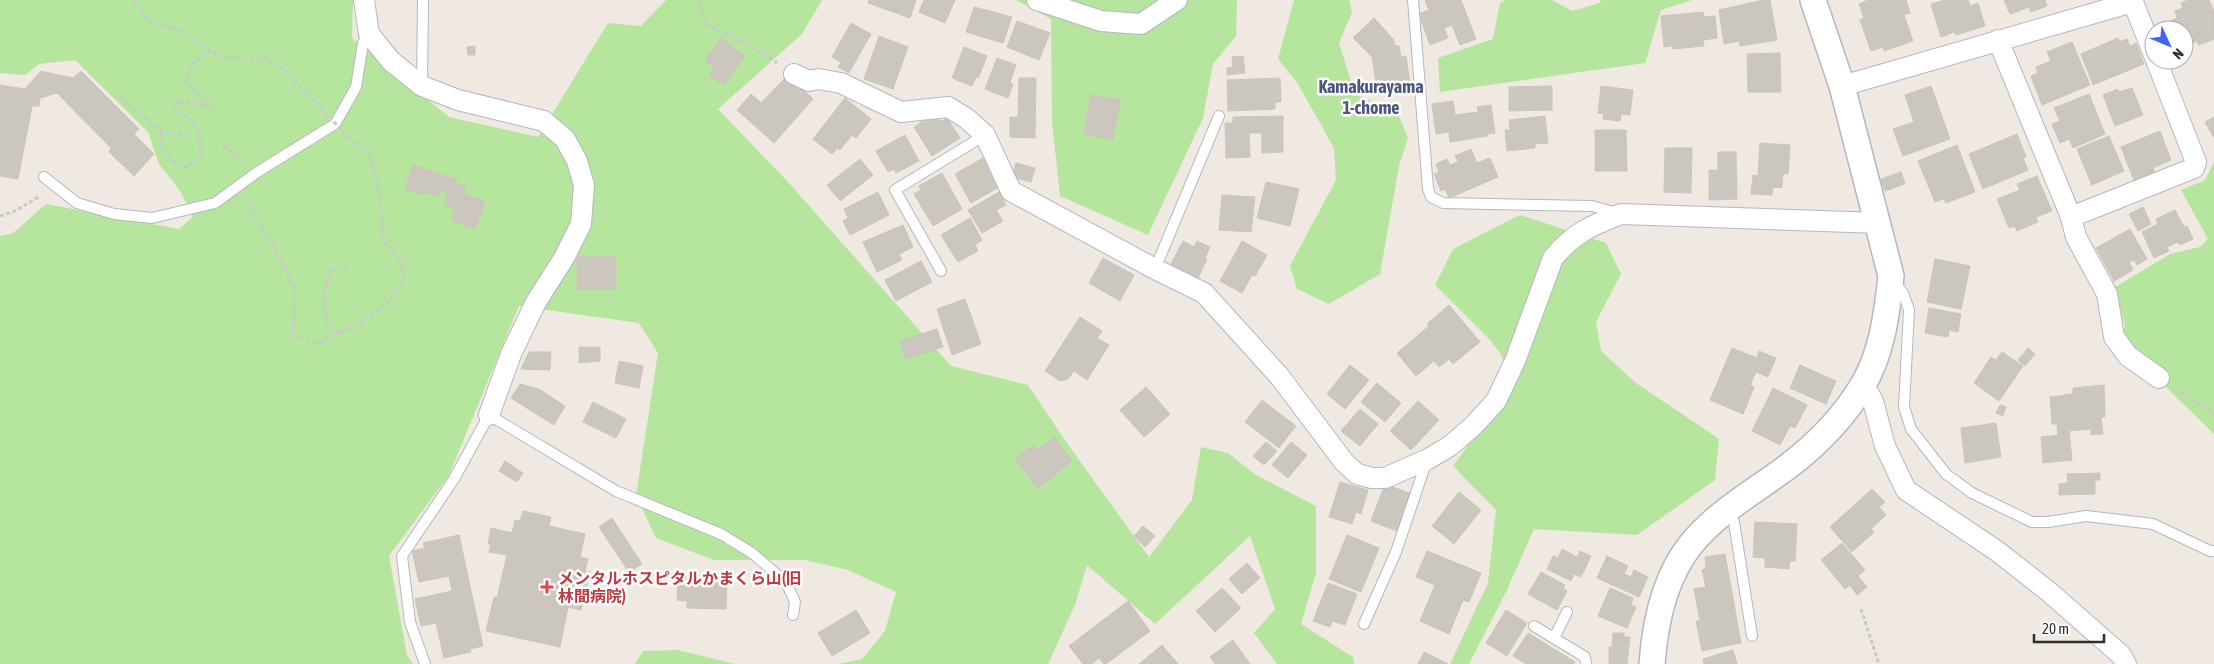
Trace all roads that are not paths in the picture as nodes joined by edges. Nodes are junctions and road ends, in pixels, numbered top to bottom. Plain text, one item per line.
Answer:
1 (364, 0) edge
2 (423, 0) edge
3 (1037, 0) edge
4 (1178, 0) edge
5 (1413, 0) edge
6 (1813, 0) edge
7 (2135, 1) edge
8 (2144, 27) edge
9 (369, 34) junction
10 (1998, 40) junction
11 (2160, 70) edge
12 (794, 74) road end
13 (422, 86) junction
14 (1842, 86) junction
15 (1219, 116) dead end
16 (985, 135) junction
17 (44, 177) dead end
18 (1621, 214) junction
19 (2071, 216) junction
20 (1879, 223) junction
21 (1155, 269) junction
22 (941, 271) dead end
23 (1891, 276) junction
24 (2160, 378) road end
25 (1864, 384) junction
26 (489, 415) junction
27 (1428, 459) junction
28 (1728, 508) junction
29 (2214, 551) edge
30 (1567, 612) dead end
31 (793, 615) dead end
32 (1364, 624) dead end
33 (1534, 626) dead end
34 (1752, 636) dead end
35 (1554, 638) junction
36 (425, 664) edge
37 (1586, 664) edge
38 (1652, 664) edge
39 (2126, 664) edge

1 - 9 street
2 - 13 lane
3 - 4 street
5 - 18 lane
6 - 14 street
7 - 8 street
7 - 10 street
9 - 13 street
9 - 17 lane
10 - 14 street
10 - 19 street
11 - 19 street
12 - 16 street
13 - 26 street
14 - 20 street
15 - 21 lane
16 - 21 street
16 - 22 lane
18 - 20 street
18 - 27 street
19 - 24 street
20 - 23 street
21 - 27 street
23 - 25 street
23 - 29 lane
25 - 28 street
25 - 39 street
26 - 31 lane
26 - 36 lane
27 - 32 lane
28 - 34 lane
28 - 38 street
30 - 35 lane
33 - 35 lane
35 - 37 lane

